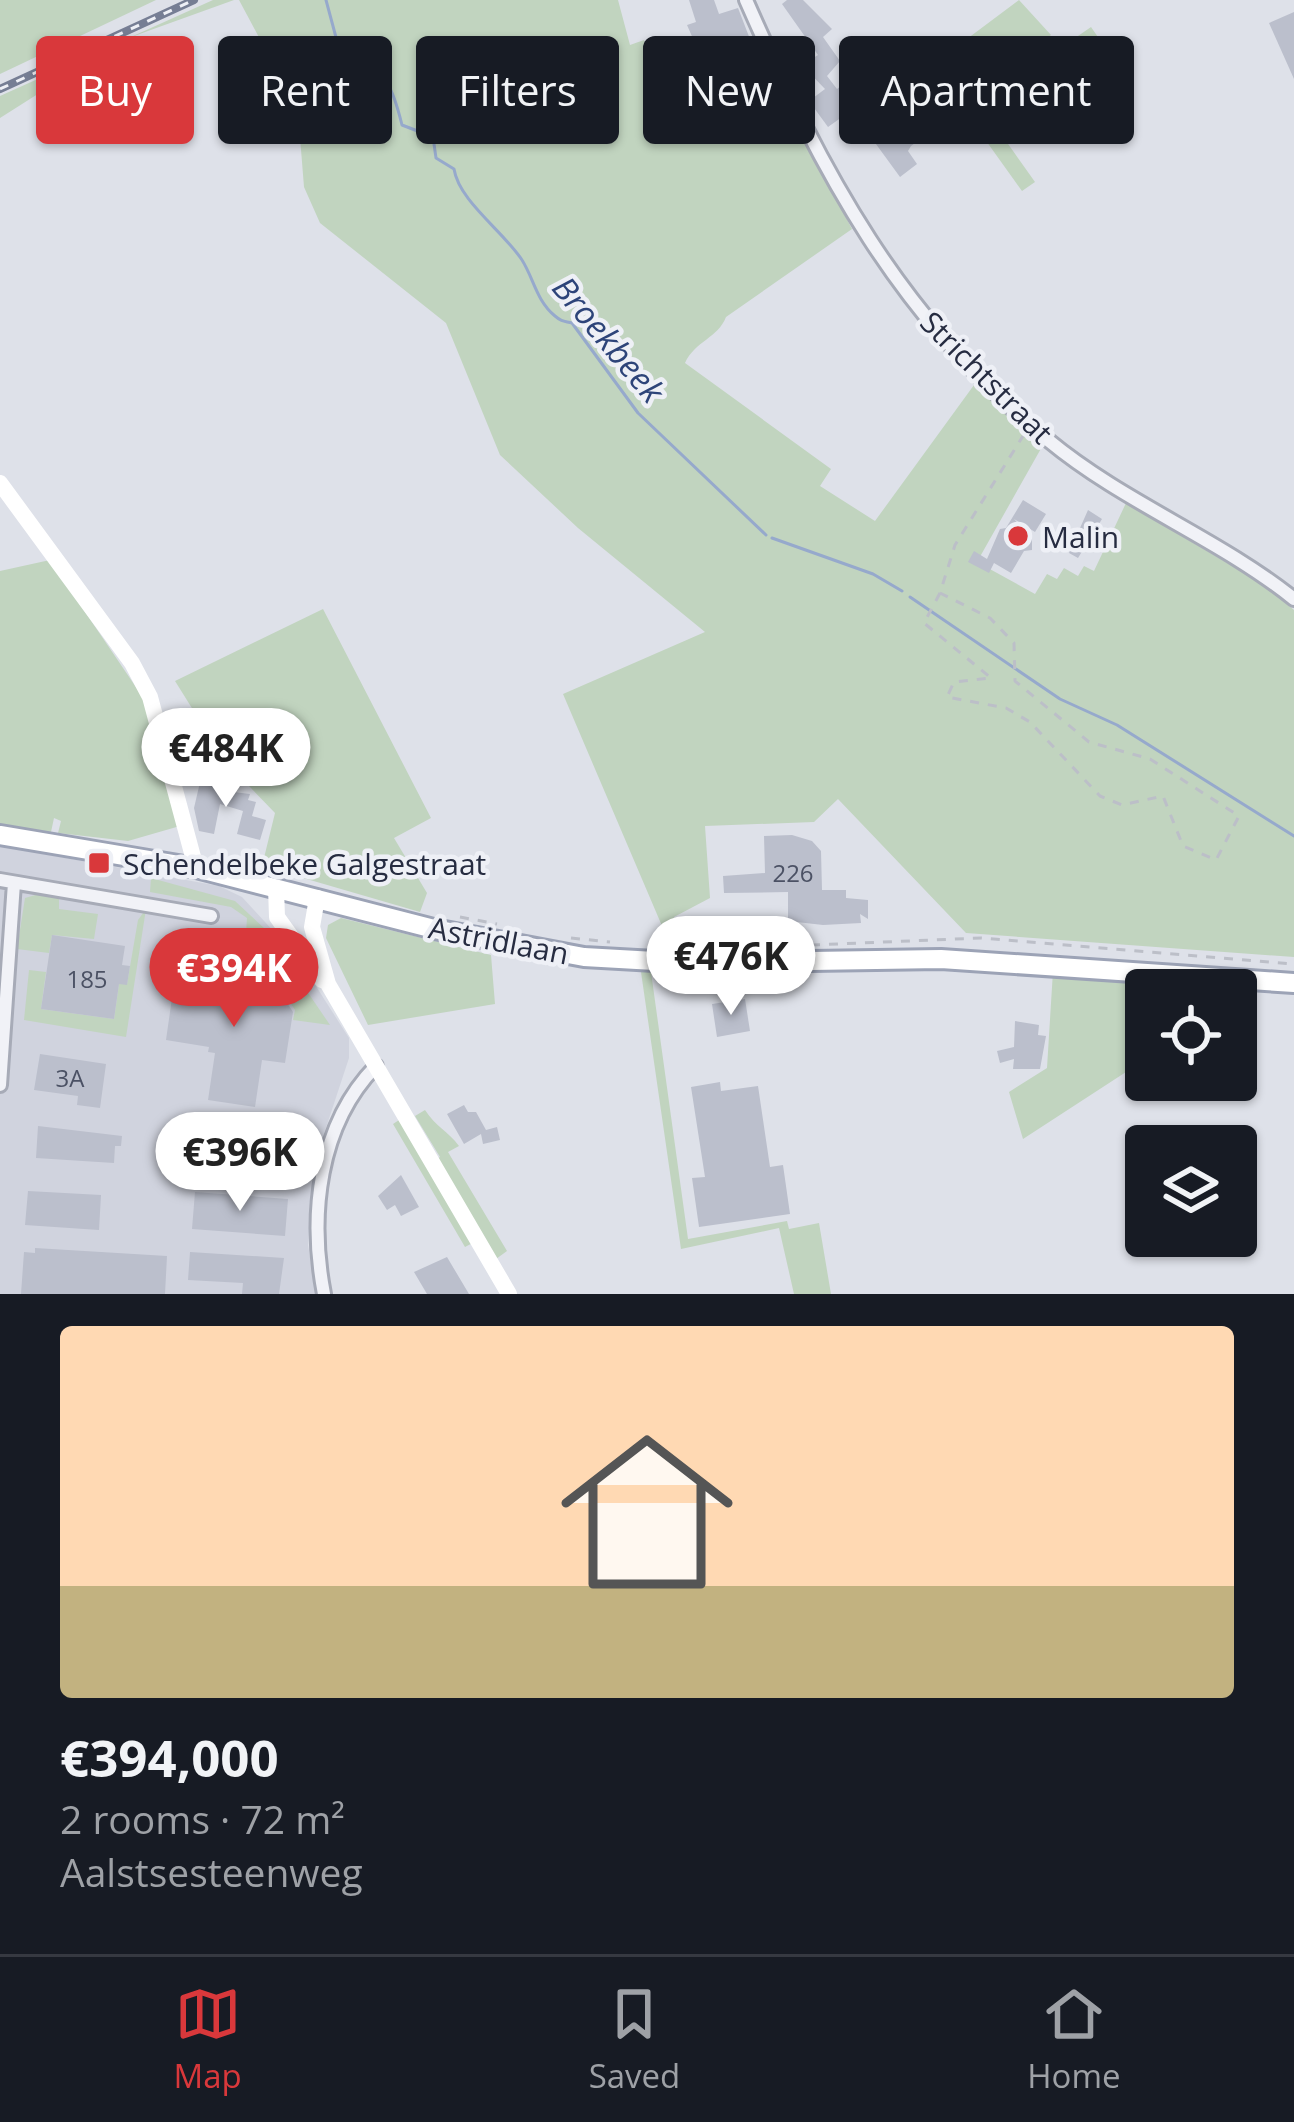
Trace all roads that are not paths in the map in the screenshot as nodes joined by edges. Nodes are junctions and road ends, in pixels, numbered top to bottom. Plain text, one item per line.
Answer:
1 (746, 0) edge
2 (0, 483) edge
3 (1294, 599) edge
4 (0, 835) edge
5 (196, 868) junction
6 (7, 882) edge
7 (276, 888) junction
8 (317, 898) junction
9 (211, 916) dead end
10 (328, 983) junction
11 (1294, 983) edge
12 (376, 1066) junction
13 (0, 1085) edge
14 (324, 1294) edge
15 (509, 1294) edge

1 - 3 street, Strichtstraat
2 - 5 main road
4 - 5 main road, Astridlaan
5 - 7 main road, Astridlaan
6 - 9 street
6 - 13 street
7 - 8 main road, Astridlaan
7 - 10 main road
8 - 10 main road
8 - 11 main road, Astridlaan
10 - 12 main road
12 - 14 street
12 - 15 main road

